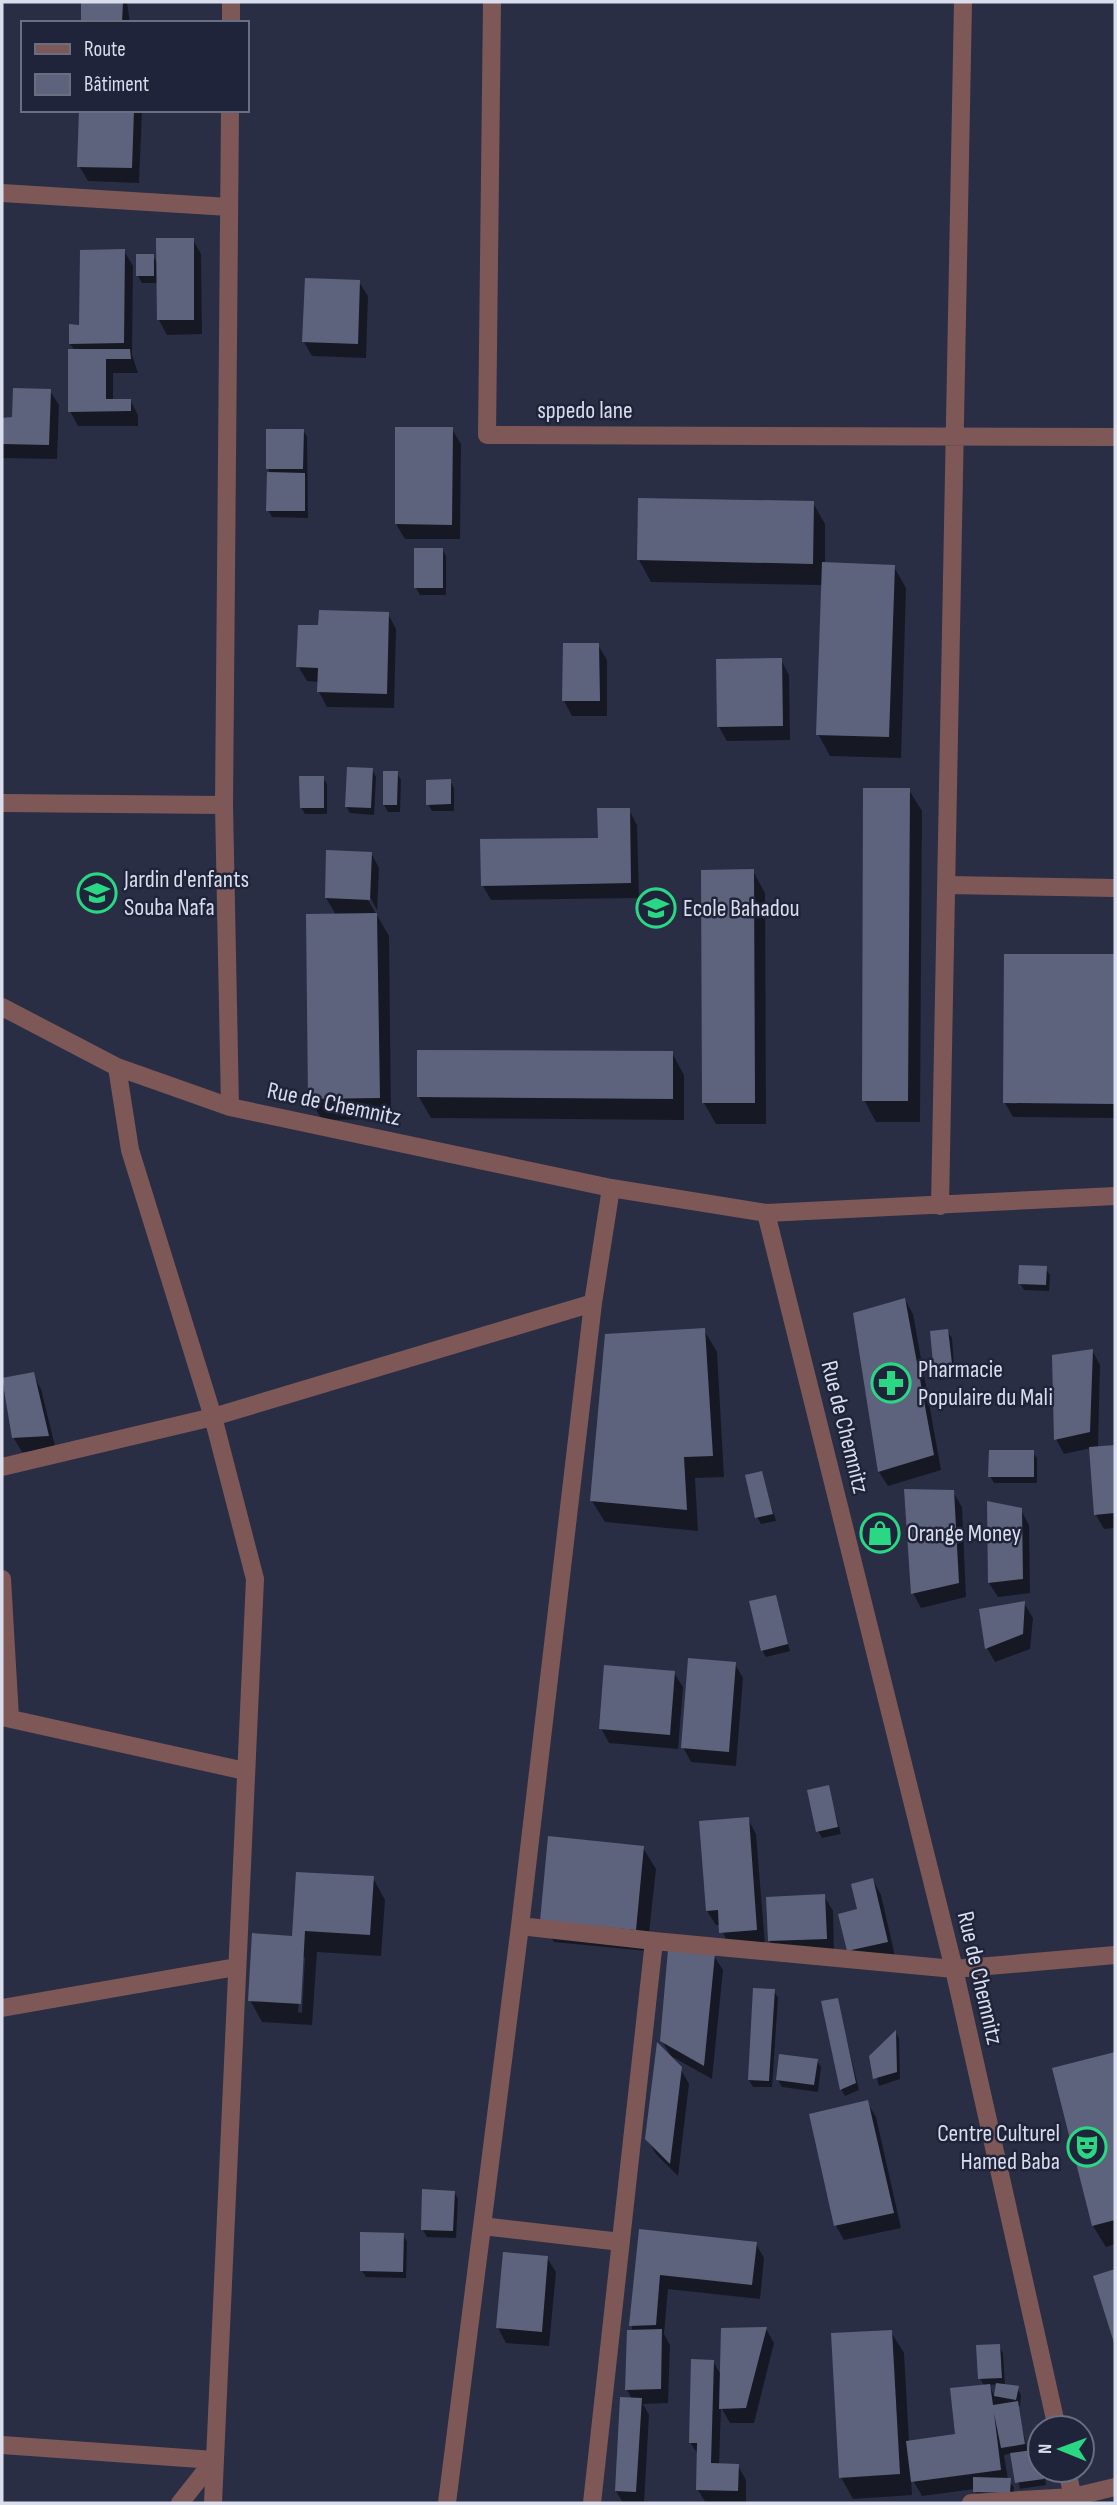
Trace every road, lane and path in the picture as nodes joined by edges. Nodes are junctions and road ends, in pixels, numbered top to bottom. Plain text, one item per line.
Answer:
1 (231, 2) edge
2 (492, 2) edge
3 (963, 2) edge
4 (231, 21) edge
5 (230, 112) edge
6 (2, 193) edge
7 (229, 207) junction
8 (955, 436) junction
9 (1115, 438) edge
10 (2, 803) edge
11 (224, 805) junction
12 (946, 886) junction
13 (1115, 888) edge
14 (2, 1007) edge
15 (117, 1067) junction
16 (230, 1107) junction
17 (611, 1188) junction
18 (1115, 1196) edge
19 (940, 1206) junction
20 (766, 1213) junction
21 (593, 1303) junction
22 (213, 1417) junction
23 (2, 1467) edge
24 (2, 1579) edge
25 (6, 1717) edge
26 (245, 1771) junction
27 (520, 1926) junction
28 (654, 1941) junction
29 (1115, 1955) edge
30 (236, 1968) junction
31 (954, 1969) junction
32 (2, 2008) edge
33 (481, 2226) junction
34 (621, 2242) junction
35 (1054, 2414) edge
36 (2, 2445) edge
37 (214, 2460) junction
38 (1115, 2487) edge
39 (1074, 2500) edge
40 (180, 2503) edge
41 (213, 2503) edge
42 (447, 2503) edge
43 (592, 2503) edge
44 (971, 2503) edge

1 - 4 street
2 - 8 street, sppedo lane
3 - 8 street
5 - 7 street
6 - 7 street
7 - 11 street
8 - 9 street, sppedo lane
8 - 12 street
10 - 11 street
11 - 16 street
12 - 13 street
12 - 19 street
14 - 15 street, Rue de Chemnitz
15 - 16 street, Rue de Chemnitz
15 - 22 street
16 - 17 street, Rue de Chemnitz
17 - 20 street, Rue de Chemnitz
17 - 21 street
18 - 19 street
19 - 20 street
20 - 31 street, Rue de Chemnitz
21 - 22 street
21 - 27 street
22 - 23 street
22 - 26 street
24 - 25 street
25 - 26 street
26 - 30 street
27 - 28 street
27 - 33 street
28 - 31 street
28 - 34 street
29 - 31 street
30 - 32 street
30 - 37 street
31 - 35 street, Rue de Chemnitz
33 - 34 street
33 - 42 street
34 - 43 street
36 - 37 street
37 - 40 street
37 - 41 street
38 - 39 street
39 - 44 street

